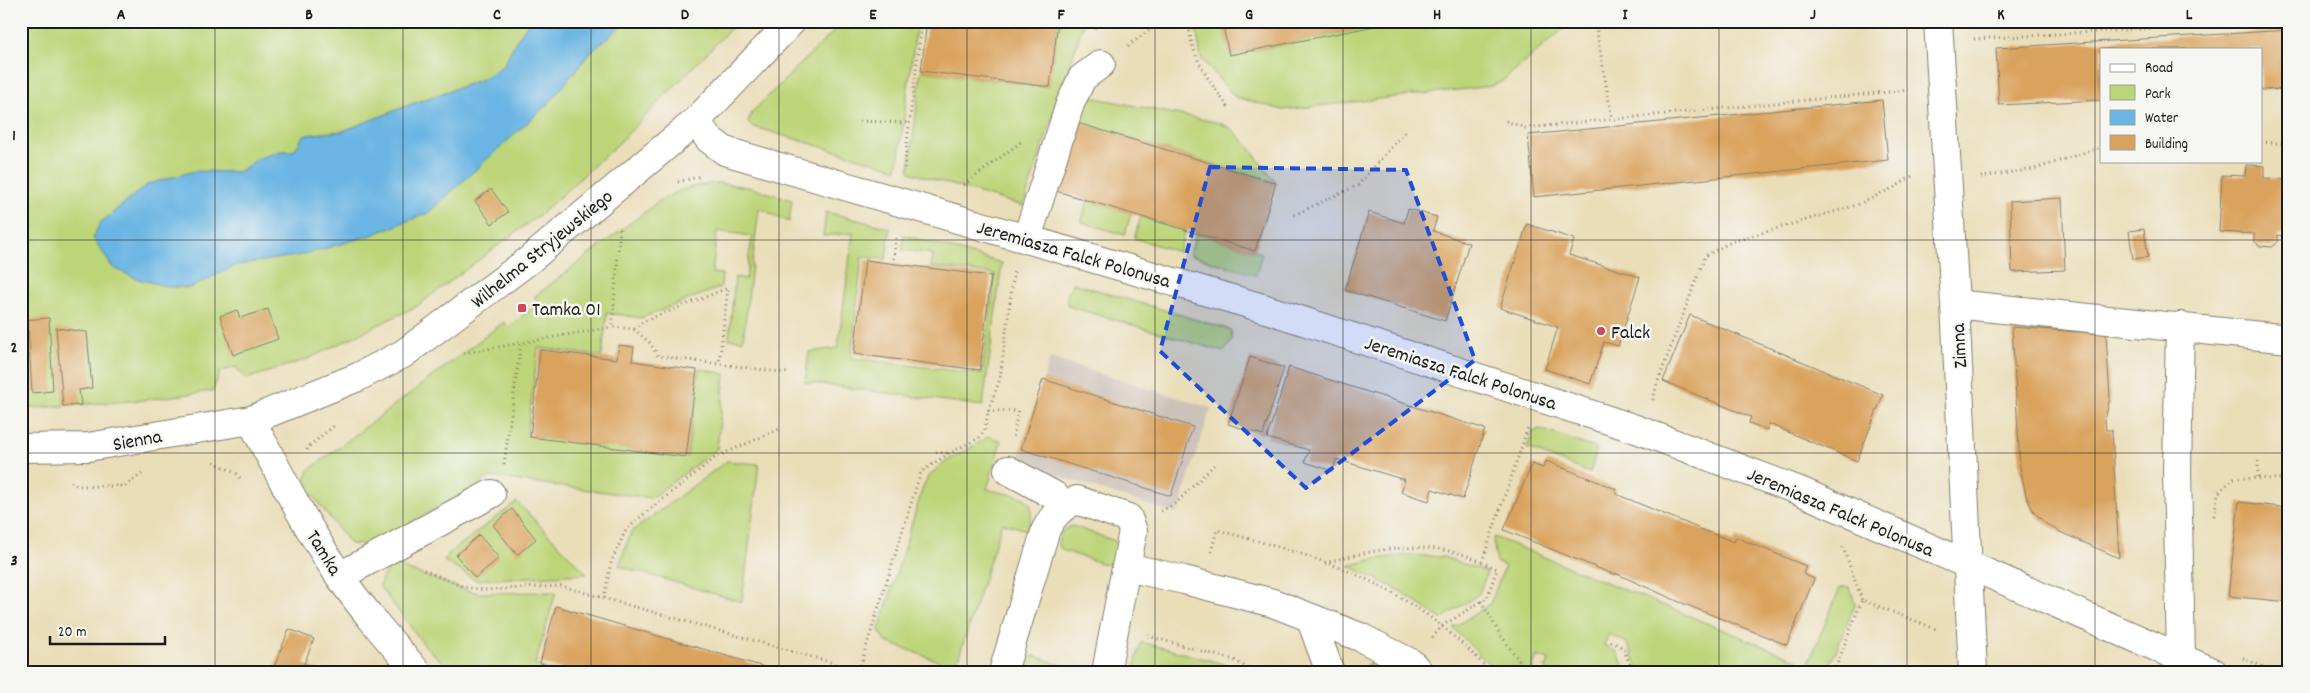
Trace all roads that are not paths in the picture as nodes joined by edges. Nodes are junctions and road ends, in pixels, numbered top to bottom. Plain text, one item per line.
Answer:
1 (792, 21) edge
2 (1938, 21) edge
3 (1101, 64) road end
4 (696, 121) junction
5 (1027, 238) junction
6 (1955, 304) junction
7 (2180, 326) junction
8 (2289, 338) edge
9 (252, 420) junction
10 (21, 448) edge
11 (1008, 470) dead end
12 (492, 494) dead end
13 (1063, 506) junction
14 (1968, 565) junction
15 (1127, 567) junction
16 (340, 576) junction
17 (1311, 620) junction
18 (2181, 657) junction
19 (1415, 668) edge
20 (417, 672) edge
21 (1003, 672) edge
22 (1106, 672) edge
23 (1330, 672) edge
24 (1973, 672) edge
25 (2213, 672) edge

1 - 4 street, Wilhelma Stryjewskiego
2 - 6 street, Zimna
3 - 5 street
4 - 5 street, Jeremiasza Falck Polonusa
4 - 9 street, Wilhelma Stryjewskiego
5 - 14 street, Jeremiasza Falck Polonusa
6 - 7 street
6 - 14 street, Zimna
7 - 8 street
7 - 18 street
9 - 10 street, Sienna
9 - 16 street, Tamka
11 - 13 street
12 - 16 street
13 - 15 street
13 - 21 street
14 - 18 street, Jeremiasza Falck Polonusa
14 - 24 street, Zimna
15 - 17 street
15 - 22 street
16 - 20 street, Tamka
17 - 19 street
17 - 23 street
18 - 25 street, Jeremiasza Falck Polonusa

